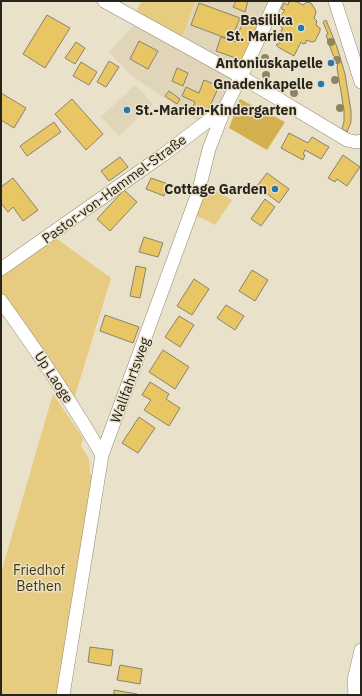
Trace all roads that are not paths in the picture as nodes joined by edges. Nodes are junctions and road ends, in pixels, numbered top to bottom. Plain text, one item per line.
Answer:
1 (104, 1) edge
2 (276, 1) edge
3 (335, 1) edge
4 (240, 76) junction
5 (361, 82) edge
6 (226, 108) junction
7 (361, 141) edge
8 (1, 269) edge
9 (1, 301) edge
10 (102, 456) junction
11 (361, 650) edge
12 (63, 695) edge
13 (354, 695) edge

1 - 4 street
2 - 4 street, Wallfahrtsweg
3 - 5 street
4 - 6 street, Wallfahrtsweg
4 - 7 street
6 - 8 street, Pastor-von-Hammel-Straße
6 - 10 street, Wallfahrtsweg
9 - 10 street, Up Laoge
10 - 12 street, Wallfahrtsweg
11 - 13 street

